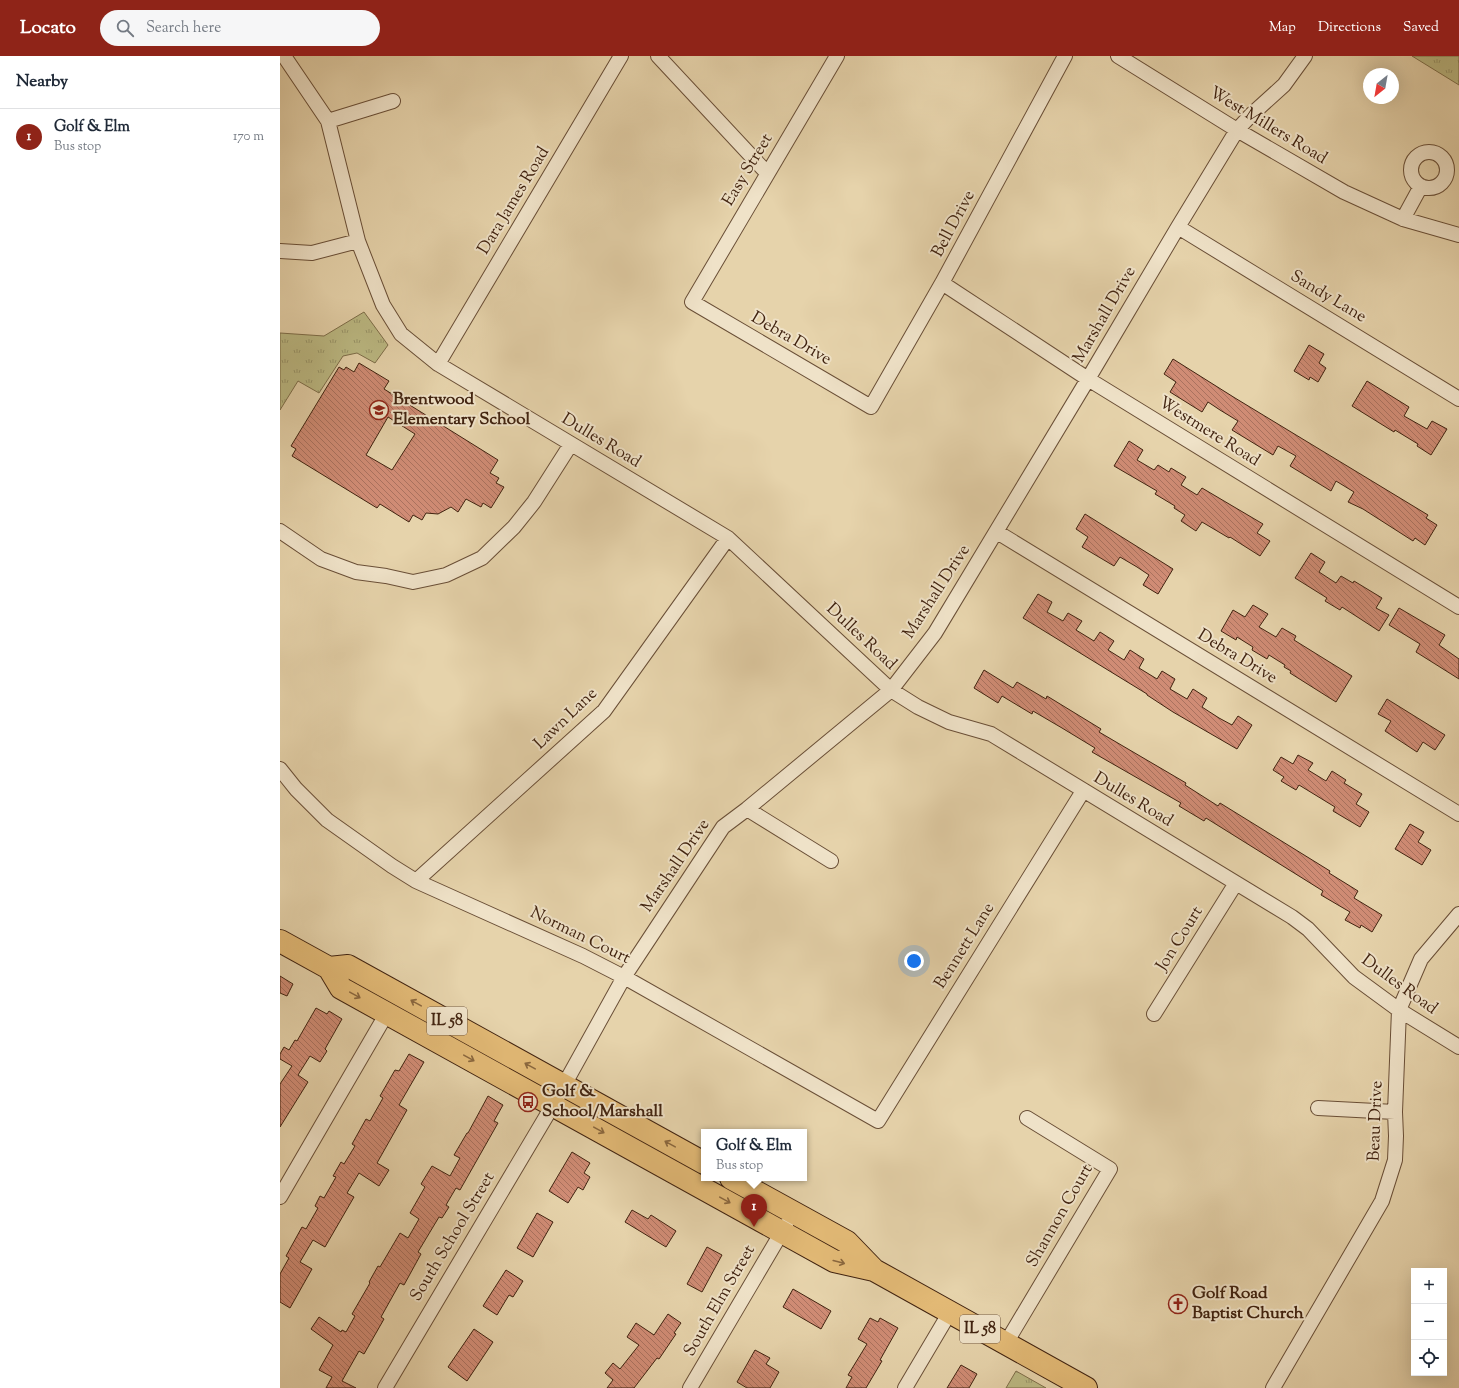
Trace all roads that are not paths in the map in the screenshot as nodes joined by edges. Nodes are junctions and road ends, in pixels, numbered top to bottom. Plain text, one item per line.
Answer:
1 (284, 56) edge
2 (621, 56) edge
3 (658, 56) edge
4 (837, 56) edge
5 (1065, 56) edge
6 (1118, 56) edge
7 (1305, 56) edge
8 (393, 101) dead end
9 (328, 121) junction
10 (1237, 130) junction
11 (767, 173) junction
12 (1421, 186) dead end
13 (1404, 219) junction
14 (1178, 227) junction
15 (1459, 235) edge
16 (358, 241) junction
17 (280, 250) edge
18 (942, 283) junction
19 (692, 302) joint
20 (438, 364) junction
21 (1088, 379) junction
22 (1459, 399) edge
23 (872, 407) joint
24 (571, 444) junction
25 (280, 531) edge
26 (997, 532) junction
27 (728, 538) junction
28 (1459, 607) edge
29 (891, 690) junction
30 (280, 770) edge
31 (1083, 791) junction
32 (747, 809) junction
33 (1459, 814) edge
34 (831, 861) dead end
35 (416, 881) junction
36 (1236, 883) junction
37 (1459, 914) edge
38 (280, 941) edge
39 (328, 968) junction
40 (624, 977) junction
41 (1399, 1010) junction
42 (387, 1013) junction
43 (1154, 1014) dead end
44 (1459, 1047) edge
45 (564, 1085) junction
46 (553, 1105) junction
47 (1318, 1108) dead end
48 (1395, 1112) junction
49 (1027, 1118) dead end
50 (878, 1120) joint
51 (701, 1161) edge
52 (736, 1181) edge
53 (280, 1197) edge
54 (793, 1212) junction
55 (781, 1232) junction
56 (874, 1270) junction
57 (950, 1312) junction
58 (1006, 1344) junction
59 (385, 1388) edge
60 (690, 1388) edge
61 (905, 1388) edge
62 (1086, 1388) edge
63 (1273, 1388) edge

1 - 9 street
2 - 20 street, Dara James Road
3 - 11 street
4 - 11 street, Easy Street
5 - 18 street, Bell Drive
6 - 10 street, West Millers Road
7 - 10 street, Marshall Drive
8 - 9 street
9 - 16 street, Dulles Road
10 - 13 street, West Millers Road
10 - 14 street, Marshall Drive
11 - 19 street, Easy Street
12 - 13 street
13 - 15 street, West Millers Road
14 - 21 street, Marshall Drive
14 - 22 street, Sandy Lane
16 - 17 street
16 - 20 street, Dulles Road
18 - 21 street, Westmere Road
18 - 23 street, Bell Drive
19 - 23 street, Debra Drive
20 - 24 street, Dulles Road
21 - 26 street, Marshall Drive
21 - 28 street, Westmere Road
24 - 25 street
24 - 27 street, Dulles Road
26 - 29 street, Marshall Drive
26 - 33 street, Debra Drive
27 - 29 street, Dulles Road
27 - 35 street, Lawn Lane
29 - 31 street, Dulles Road
29 - 32 street, Marshall Drive
30 - 35 street, Norman Court
31 - 36 street, Dulles Road
31 - 50 street, Bennett Lane
32 - 34 street
32 - 40 street, Marshall Drive
35 - 40 street, Norman Court
36 - 41 street, Dulles Road
36 - 43 street, Jon Court
37 - 41 street, Beau Drive
38 - 39 main road, IL 58
39 -> 42 main road, IL 58
45 -> 39 main road, IL 58
40 - 45 street, Marshall Drive
40 - 50 street, Norman Court
41 - 44 street, Dulles Road
41 - 48 street, Beau Drive
42 -> 46 main road, IL 58
42 - 53 street
45 - 46 street, Marshall Drive
51 -> 45 main road, IL 58
46 -> 55 main road, IL 58
46 - 59 street, South School Street
47 - 48 street
48 - 63 street, Beau Drive
49 - 58 street, Shannon Court
52 - 54 main road, IL 58
54 - 55 street, South Elm Street
54 - 56 main road, IL 58
55 -> 56 main road, IL 58
55 - 60 street, South Elm Street
56 - 57 main road, IL 58
57 - 58 main road, IL 58
57 - 61 street
58 - 62 main road, IL 58

